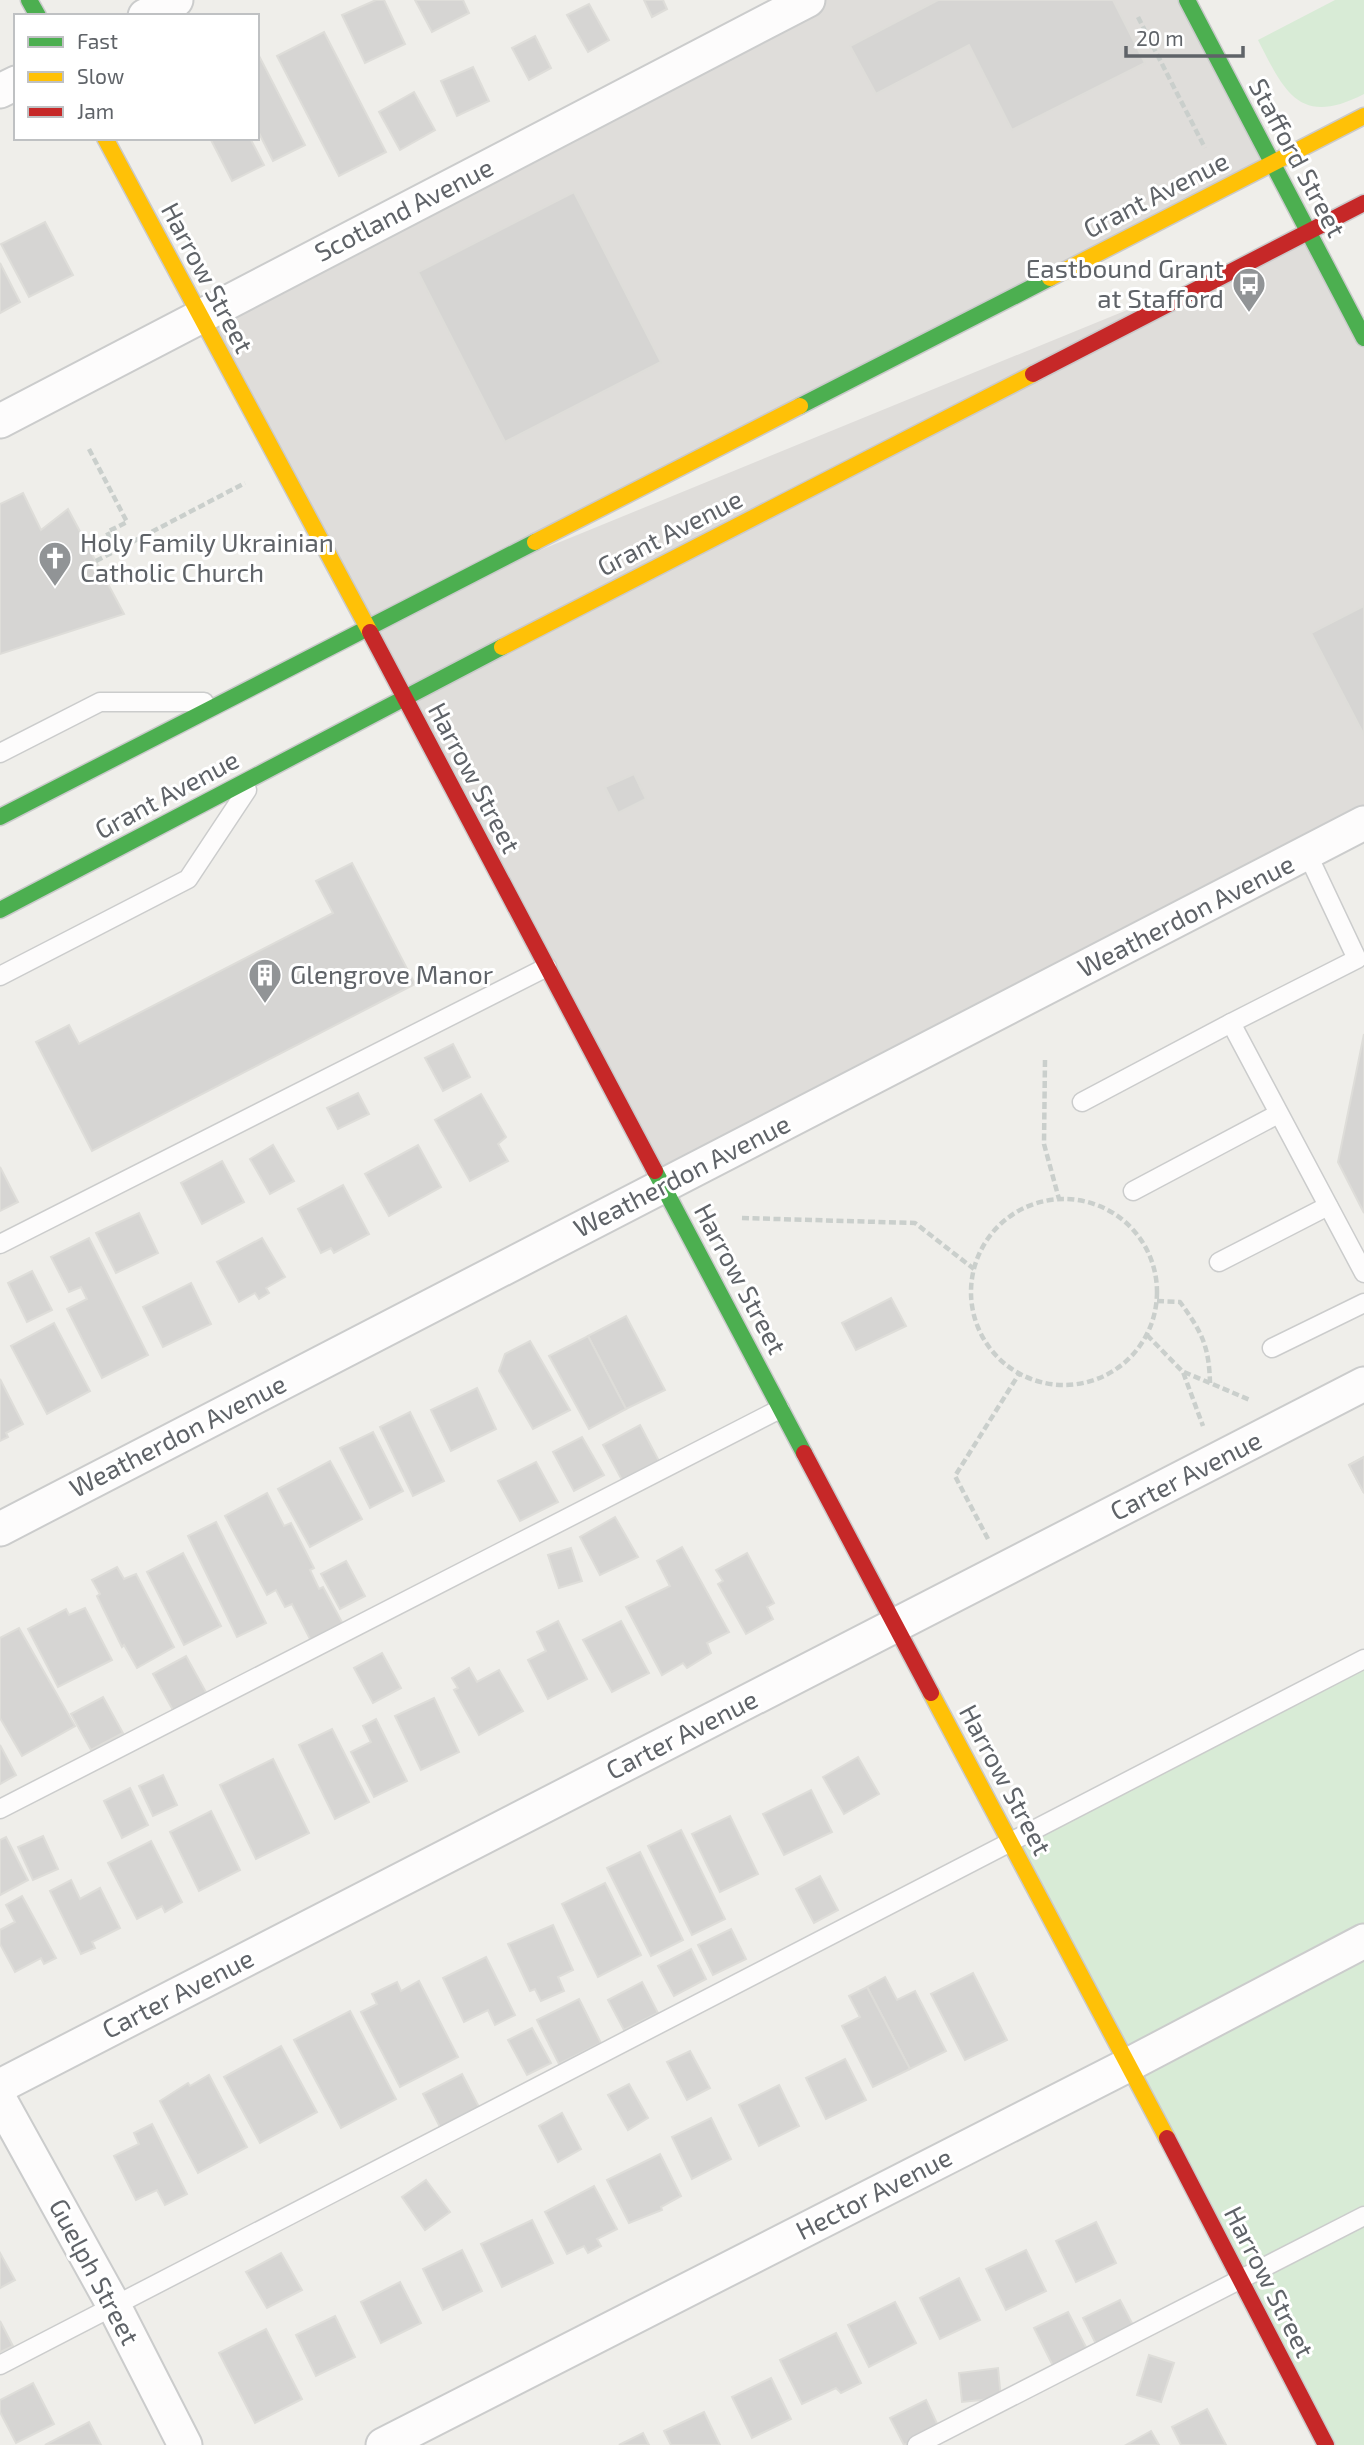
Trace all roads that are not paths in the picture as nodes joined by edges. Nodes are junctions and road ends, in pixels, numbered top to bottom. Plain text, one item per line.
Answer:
1 (176, 0) edge
2 (808, 0) edge
3 (1187, 0) edge
4 (149, 14) edge
5 (1364, 116) edge
6 (106, 140) edge
7 (1272, 163) junction
8 (1364, 202) edge
9 (1308, 231) junction
10 (199, 317) junction
11 (1364, 338) edge
12 (0, 421) edge
13 (368, 629) junction
14 (404, 697) junction
15 (222, 702) junction
16 (0, 753) edge
17 (255, 777) junction
18 (0, 817) edge
19 (1364, 823) edge
20 (1307, 853) junction
21 (0, 910) edge
22 (547, 967) junction
23 (0, 976) edge
24 (1231, 1024) junction
25 (1082, 1102) dead end
26 (1278, 1114) junction
27 (663, 1186) junction
28 (1133, 1191) dead end
29 (1328, 1206) junction
30 (0, 1244) edge
31 (1219, 1262) dead end
32 (1364, 1273) edge
33 (1364, 1303) edge
34 (1272, 1349) dead end
35 (1364, 1384) edge
36 (780, 1409) junction
37 (0, 1529) edge
38 (895, 1626) junction
39 (1364, 1659) edge
40 (0, 1809) edge
41 (1010, 1843) junction
42 (1364, 1941) edge
43 (1128, 2065) junction
44 (0, 2086) edge
45 (0, 2100) edge
46 (1364, 2216) edge
47 (1241, 2279) junction
48 (114, 2306) junction
49 (0, 2365) edge
50 (185, 2445) edge
51 (383, 2445) edge
52 (916, 2445) edge
53 (1326, 2445) edge

1 - 4 street
2 - 10 street, Scotland Avenue
3 - 7 main road, Stafford Street
5 - 7 main road, Grant Avenue
6 - 10 main road, Harrow Street
7 - 9 main road, Stafford Street
7 - 13 main road, Grant Avenue
8 - 9 main road, Grant Avenue
9 - 11 main road, Stafford Street
9 - 14 main road, Grant Avenue
10 - 12 street, Scotland Avenue
10 - 13 main road, Harrow Street
13 - 14 main road, Harrow Street
13 - 15 main road, Grant Avenue
14 - 17 main road, Grant Avenue
14 - 22 main road, Harrow Street
15 - 16 lane
15 - 18 main road, Grant Avenue
17 - 21 main road, Grant Avenue
17 - 23 lane
19 - 20 street, Weatherdon Avenue
20 - 24 lane
20 - 27 street, Weatherdon Avenue
22 - 27 main road, Harrow Street
22 - 30 lane
24 - 25 lane
24 - 26 lane
26 - 28 lane
26 - 29 lane
27 - 36 main road, Harrow Street
27 - 37 street, Weatherdon Avenue
29 - 31 lane
29 - 32 lane
33 - 34 lane
35 - 38 street, Carter Avenue
36 - 38 main road, Harrow Street
36 - 40 lane
38 - 41 main road, Harrow Street
38 - 44 street, Carter Avenue
39 - 41 lane
41 - 43 main road, Harrow Street
41 - 48 lane
42 - 43 street, Hector Avenue
43 - 47 main road, Harrow Street
43 - 51 street, Hector Avenue
45 - 48 street, Guelph Street
46 - 47 lane
47 - 52 lane
47 - 53 main road, Harrow Street
48 - 49 lane
48 - 50 street, Guelph Street

